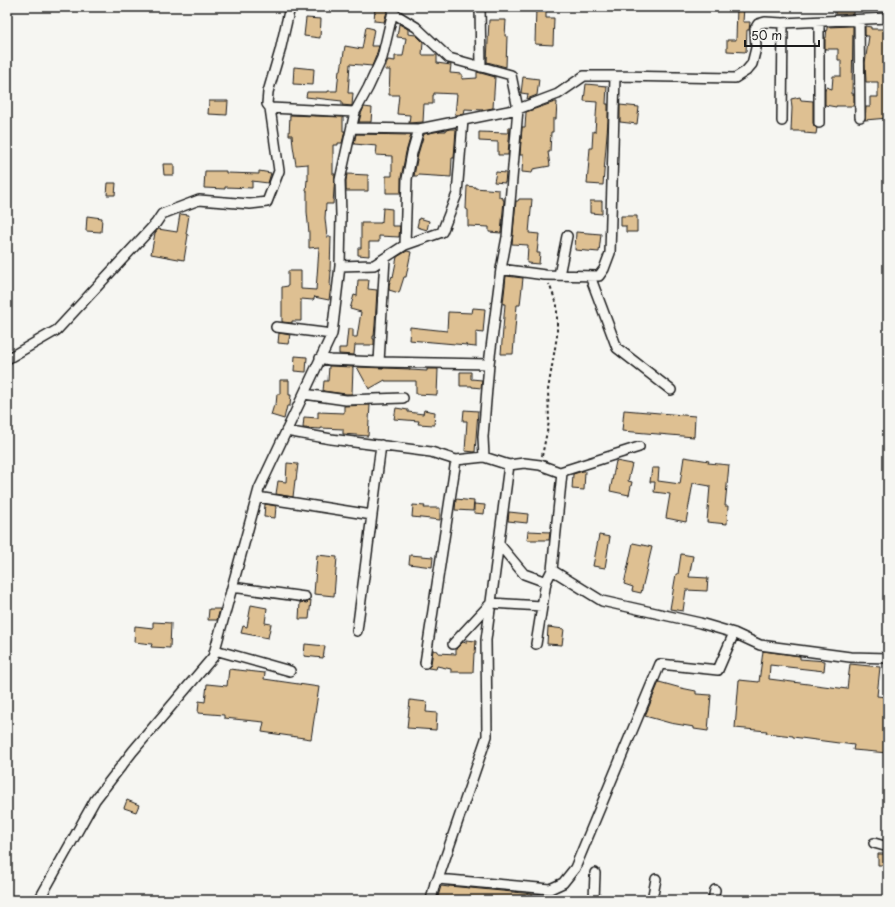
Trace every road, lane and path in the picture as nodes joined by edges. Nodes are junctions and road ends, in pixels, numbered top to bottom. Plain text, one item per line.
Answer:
1 (290, 7) edge
2 (480, 7) edge
3 (394, 10) edge
4 (888, 18) edge
5 (859, 20) junction
6 (819, 22) junction
7 (783, 23) junction
8 (481, 67) junction
9 (615, 76) junction
10 (270, 108) junction
11 (518, 109) junction
12 (355, 112) junction
13 (860, 118) dead end
14 (463, 120) junction
15 (782, 121) dead end
16 (819, 123) dead end
17 (352, 128) junction
18 (419, 129) junction
19 (567, 236) dead end
20 (405, 245) junction
21 (385, 258) junction
22 (340, 266) junction
23 (501, 269) junction
24 (545, 275) junction
25 (559, 275) junction
26 (590, 276) junction
27 (276, 327) dead end
28 (332, 334) junction
29 (320, 358) junction
30 (7, 359) edge
31 (379, 362) junction
32 (489, 364) junction
33 (671, 390) dead end
34 (304, 394) junction
35 (403, 398) dead end
36 (286, 431) junction
37 (381, 446) junction
38 (639, 447) dead end
39 (484, 457) junction
40 (456, 460) junction
41 (509, 465) junction
42 (540, 465) junction
43 (560, 472) junction
44 (257, 497) junction
45 (372, 515) junction
46 (498, 544) junction
47 (552, 570) junction
48 (546, 582) junction
49 (232, 587) junction
50 (305, 597) dead end
51 (491, 603) junction
52 (542, 606) junction
53 (357, 631) dead end
54 (734, 633) junction
55 (453, 644) dead end
56 (536, 644) dead end
57 (215, 650) junction
58 (888, 658) edge
59 (425, 663) dead end
60 (290, 671) dead end
61 (874, 843) dead end
62 (888, 847) edge
63 (595, 873) dead end
64 (438, 879) junction
65 (656, 879) dead end
66 (715, 890) dead end
67 (39, 900) edge
68 (431, 900) edge
69 (594, 900) edge
70 (652, 900) edge
71 (713, 900) edge

1 - 10 street
2 - 8 street
3 - 8 street
3 - 12 street
4 - 5 street
5 - 6 street
5 - 13 street
6 - 7 street
6 - 16 street
7 - 9 street
7 - 15 street
8 - 11 street
9 - 11 street
9 - 26 street
10 - 12 street
10 - 30 street
11 - 14 street
11 - 23 street
12 - 17 street
14 - 18 street
14 - 20 street
17 - 18 street
17 - 22 street
18 - 20 street
19 - 25 street
20 - 21 street
21 - 22 street
21 - 31 street
22 - 28 street
23 - 24 street
23 - 32 street
24 - 25 street
24 - 42 path
25 - 26 street
26 - 33 street
27 - 28 street
28 - 29 street
29 - 31 street
29 - 34 street
31 - 32 street
32 - 39 street
34 - 35 street
34 - 36 street
36 - 37 street
36 - 44 street
37 - 40 street
37 - 45 street
38 - 43 street
39 - 40 street
39 - 41 street
40 - 59 street
41 - 42 street
41 - 46 street
42 - 43 street
43 - 47 street
44 - 45 street
44 - 49 street
45 - 53 street
46 - 48 street
46 - 51 street
47 - 48 street
47 - 54 street
48 - 52 street
49 - 50 street
49 - 57 street
51 - 52 street
51 - 55 street
51 - 64 street
52 - 56 street
54 - 58 street
54 - 64 street
57 - 60 street
57 - 67 street
61 - 62 street
63 - 69 street
64 - 68 street
65 - 70 street
66 - 71 street

